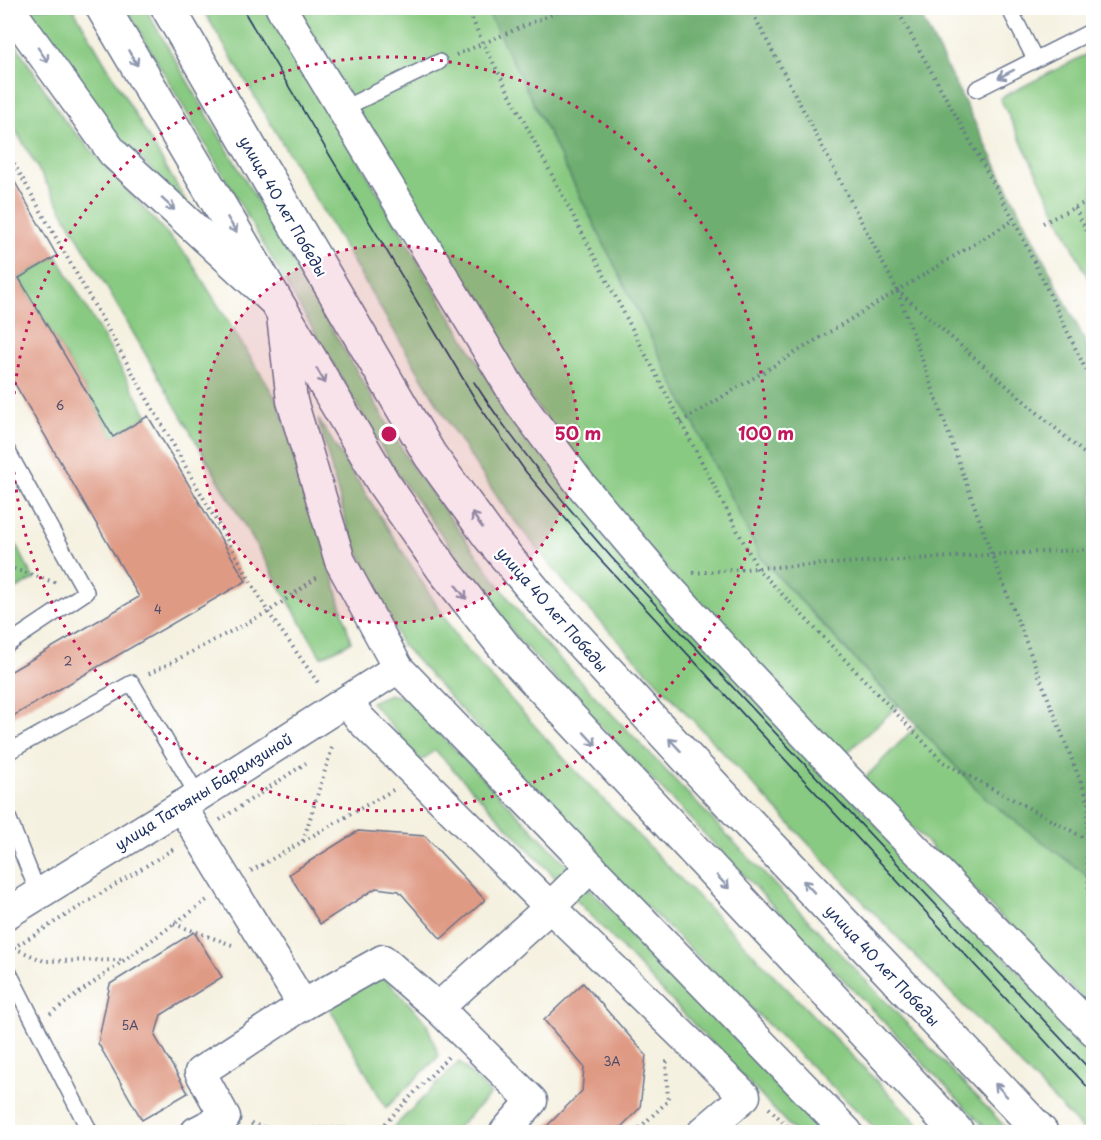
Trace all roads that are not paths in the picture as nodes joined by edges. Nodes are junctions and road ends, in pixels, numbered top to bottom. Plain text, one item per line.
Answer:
1 (9, 8) edge
2 (103, 8) edge
3 (168, 8) edge
4 (281, 8) edge
5 (1010, 8) edge
6 (1094, 30) edge
7 (1035, 59) junction
8 (439, 62) road end
9 (977, 89) dead end
10 (342, 110) junction
11 (281, 308) junction
12 (8, 452) edge
13 (8, 644) edge
14 (398, 668) junction
15 (347, 701) junction
16 (8, 752) edge
17 (190, 801) junction
18 (8, 817) edge
19 (591, 867) junction
20 (39, 895) junction
21 (550, 907) junction
22 (8, 913) edge
23 (8, 971) edge
24 (303, 1005) junction
25 (438, 1008) junction
26 (1094, 1031) edge
27 (90, 1132) edge
28 (196, 1132) edge
29 (505, 1132) edge
30 (703, 1132) edge
31 (847, 1132) edge
32 (957, 1132) edge
33 (1041, 1132) edge

1 -> 11 street
2 -> 11 main road
33 -> 3 main road, улица 40 лет Победы
4 - 10 street
5 - 7 lane
6 - 7 lane
7 -> 9 lane
8 - 10 lane
10 - 26 street
11 - 14 street
11 -> 32 main road
12 - 13 lane
14 - 15 street, улица Татьяны Барамзиной
14 - 19 street
15 - 17 street, улица Татьяны Барамзиной
15 - 21 street
16 - 17 lane
17 - 20 street, улица Татьяны Барамзиной
17 - 24 street
18 - 20 lane
19 - 21 street
19 - 31 street
20 - 22 street, улица Татьяны Барамзиной
21 - 25 street
21 - 30 street
23 - 27 lane
24 - 25 street
24 - 28 street
25 - 29 street

